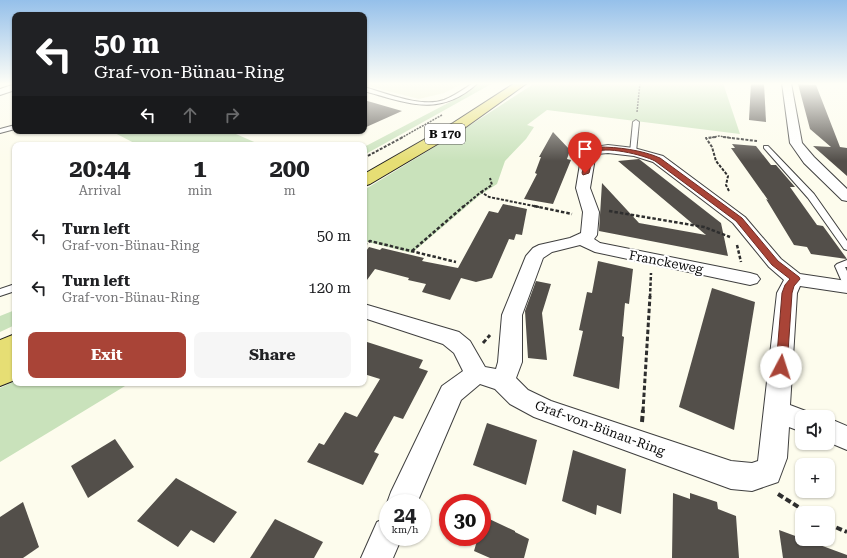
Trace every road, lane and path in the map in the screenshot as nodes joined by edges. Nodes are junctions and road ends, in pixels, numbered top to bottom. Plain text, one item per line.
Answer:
1 (466, 109) edge
2 (483, 109) edge
3 (637, 109) edge
4 (790, 109) edge
5 (442, 115) dead end
6 (636, 122) joint
7 (12, 128) edge
8 (0, 131) edge
9 (758, 141) dead end
10 (766, 147) dead end
11 (633, 152) junction
12 (367, 156) edge
13 (367, 165) edge
14 (490, 178) dead end
15 (367, 179) edge
16 (480, 192) junction
17 (847, 197) edge
18 (715, 202) junction
19 (591, 212) junction
20 (583, 240) junction
21 (367, 243) edge
22 (847, 247) edge
23 (412, 251) junction
24 (652, 259) junction
25 (456, 262) dead end
26 (847, 263) edge
27 (748, 278) joint
28 (795, 279) junction
29 (847, 282) edge
30 (847, 287) edge
31 (12, 288) edge
32 (0, 293) edge
33 (367, 312) edge
34 (12, 346) edge
35 (0, 352) edge
36 (12, 369) edge
37 (477, 374) junction
38 (0, 375) edge
39 (502, 381) junction
40 (778, 411) junction
41 (795, 418) edge
42 (835, 433) edge
43 (847, 438) edge
44 (641, 442) junction
45 (752, 477) junction
46 (406, 494) edge
47 (797, 506) edge
48 (835, 527) edge
49 (847, 532) edge
50 (382, 546) edge
51 (376, 558) edge

1 - 13 main road, B 170
2 - 15 main road, B 170
3 - 6 path
4 - 17 street
5 - 12 path
6 - 11 lane
7 - 8 lane
9 - 18 path
10 - 22 lane
11 - 18 street
11 - 19 street
14 - 16 path
16 - 19 path
16 - 23 path
18 - 28 street
19 - 20 street
19 - 27 path
20 - 24 street, Franckeweg
20 - 39 street
21 - 23 path
23 - 25 path
24 - 27 street, Franckeweg
24 - 44 path
26 - 29 lane
28 - 30 street
28 - 40 street
31 - 32 lane
33 - 37 street
34 - 35 main road
36 - 38 main road
37 - 39 street
37 - 46 street
39 - 44 street, Graf-von-Bünau-Ring
40 - 41 street
40 - 45 street
42 - 43 street
44 - 45 street, Graf-von-Bünau-Ring
45 - 47 path
48 - 49 path
50 - 51 street

